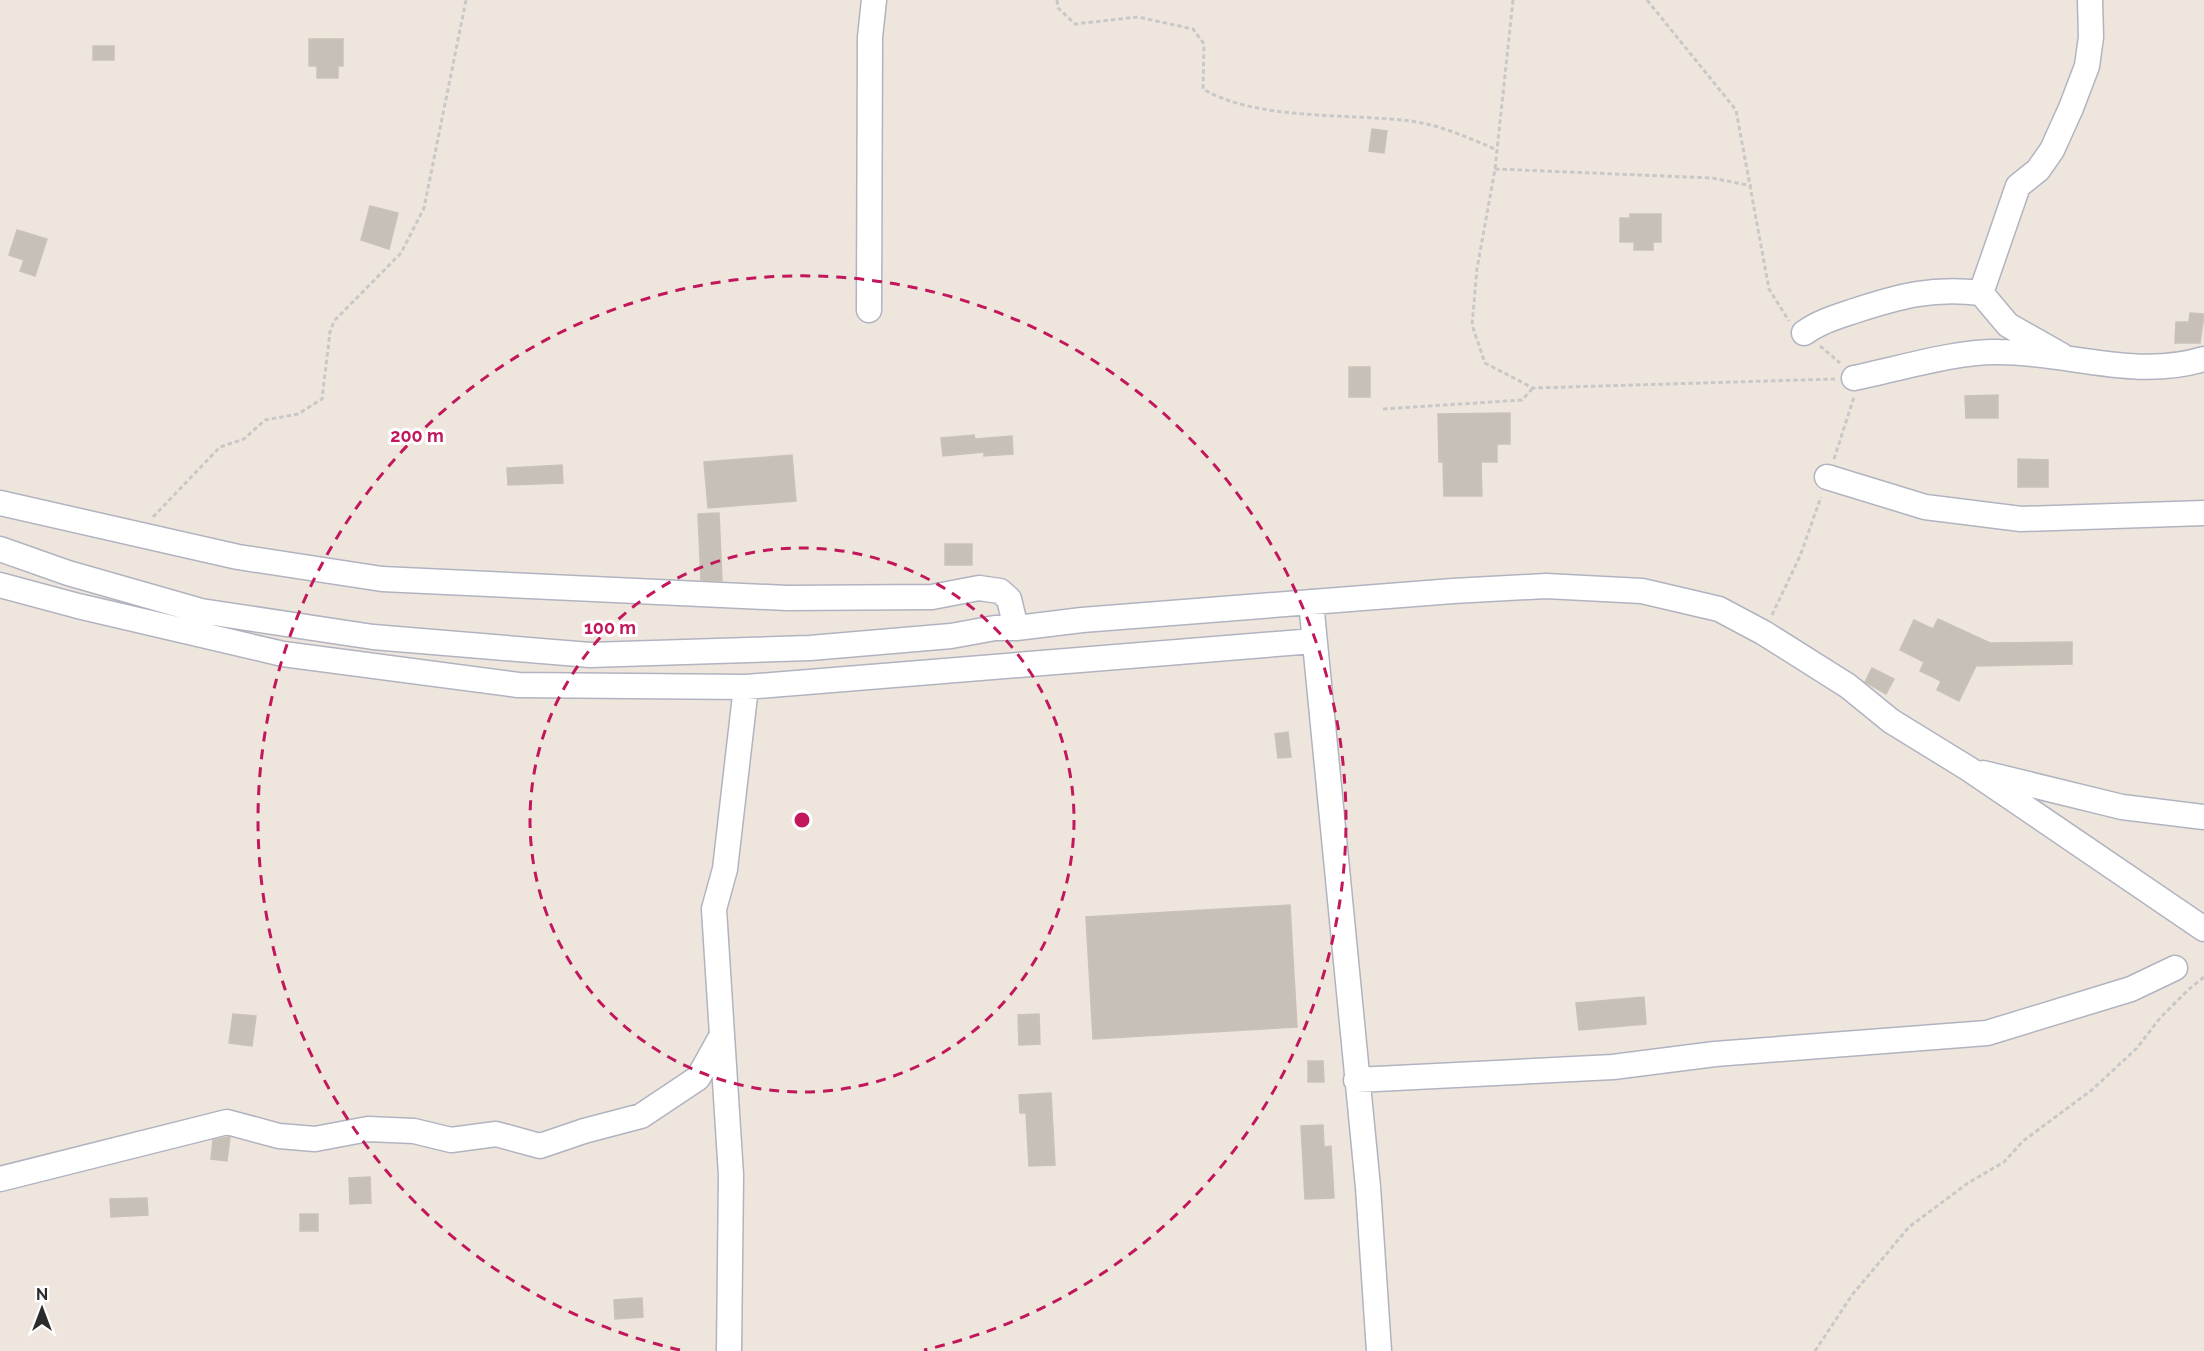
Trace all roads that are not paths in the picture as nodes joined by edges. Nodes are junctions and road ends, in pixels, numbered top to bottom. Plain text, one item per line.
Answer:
1 (874, 0) edge
2 (2090, 0) edge
3 (1981, 293) junction
4 (869, 310) dead end
5 (1804, 333) road end
6 (2204, 359) edge
7 (2070, 360) junction
8 (1854, 378) road end
9 (1827, 477) road end
10 (0, 503) edge
11 (2204, 513) edge
12 (0, 549) edge
13 (0, 585) edge
14 (1311, 602) junction
15 (1016, 628) junction
16 (1314, 641) junction
17 (746, 687) junction
18 (1969, 769) junction
19 (2204, 817) edge
20 (2204, 929) edge
21 (2175, 968) dead end
22 (722, 1035) junction
23 (1356, 1080) junction
24 (0, 1179) edge
25 (729, 1351) edge
26 (1379, 1351) edge

1 - 4 street
2 - 3 street
3 - 5 street
3 - 7 street
6 - 7 street
7 - 8 street
9 - 11 street
10 - 15 street
12 - 15 street
13 - 17 street
14 - 15 street
14 - 16 street
14 - 18 street
16 - 17 street
16 - 23 street
17 - 22 street
18 - 19 street
18 - 20 street
21 - 23 street
22 - 24 street
22 - 25 street
23 - 26 street

